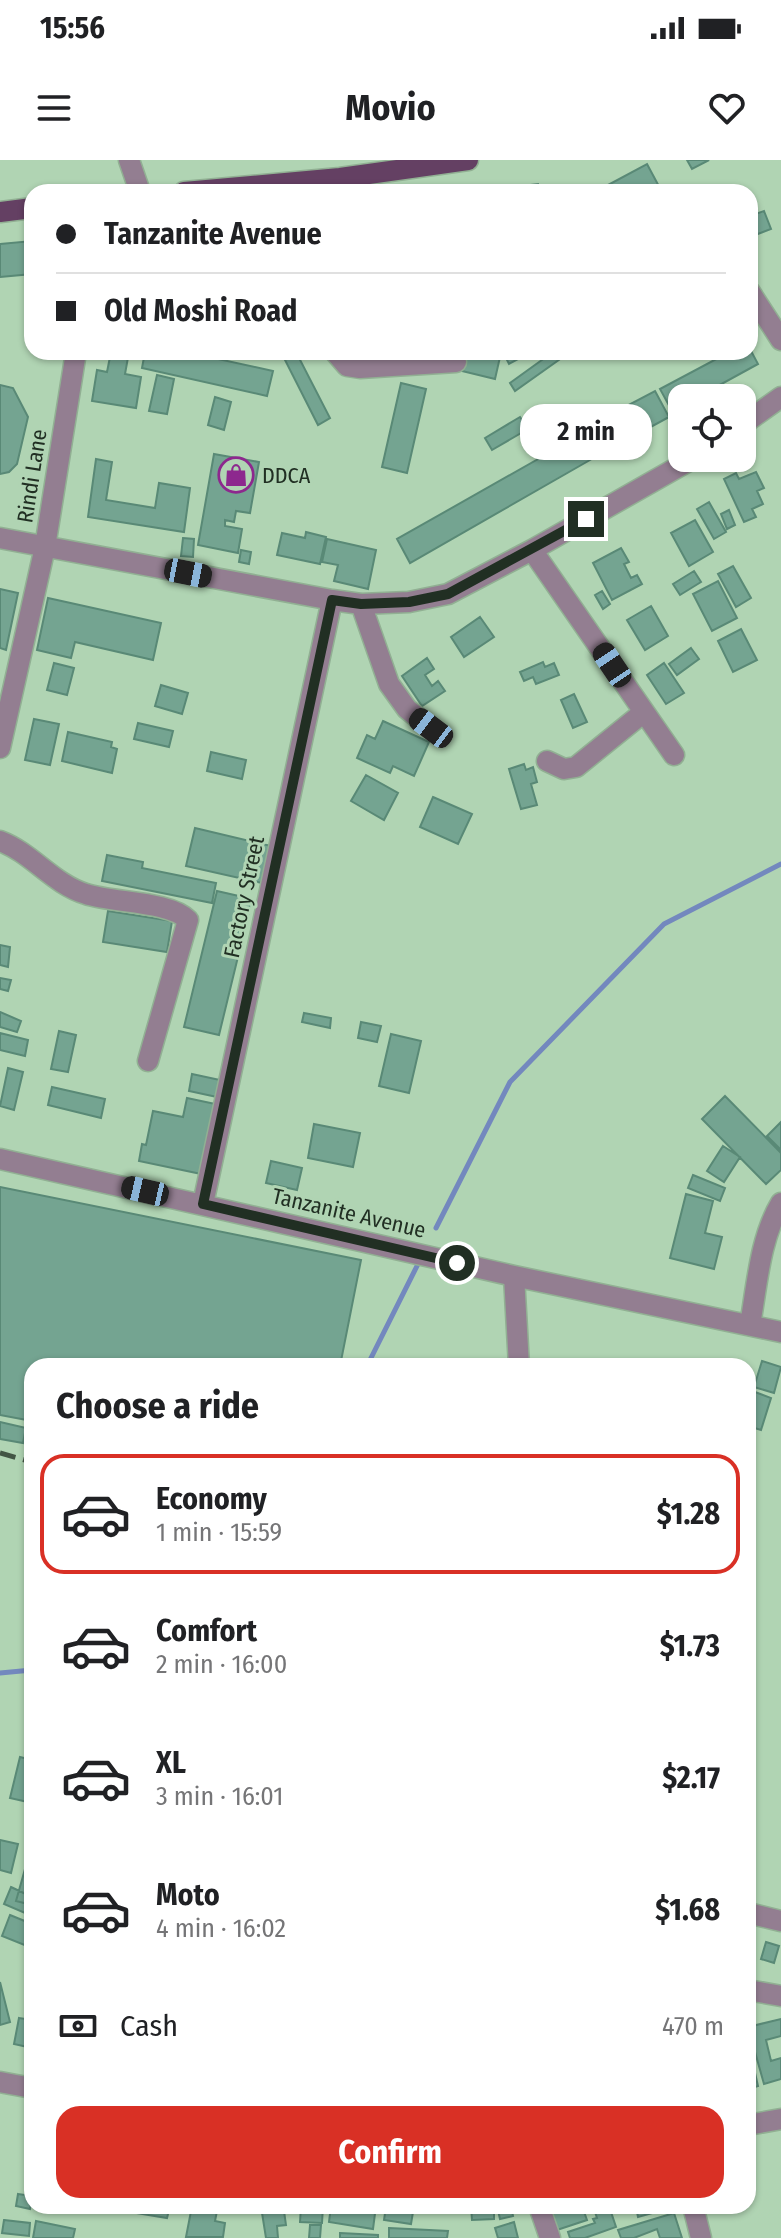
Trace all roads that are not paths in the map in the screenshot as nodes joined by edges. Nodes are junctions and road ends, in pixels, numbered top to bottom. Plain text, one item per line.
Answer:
1 (129, 160) edge
2 (468, 160) edge
3 (137, 184) edge
4 (344, 184) edge
5 (24, 209) edge
6 (0, 212) edge
7 (758, 304) edge
8 (781, 340) edge
9 (75, 360) edge
10 (342, 360) edge
11 (456, 362) dead end
12 (781, 397) edge
13 (756, 415) edge
14 (669, 472) edge
15 (0, 538) edge
16 (45, 547) junction
17 (532, 550) junction
18 (332, 600) junction
19 (361, 604) junction
20 (644, 712) junction
21 (431, 728) dead end
22 (0, 748) edge
23 (674, 755) dead end
24 (547, 761) dead end
25 (0, 841) edge
26 (148, 1061) dead end
27 (0, 1159) edge
28 (781, 1203) edge
29 (203, 1204) junction
30 (514, 1276) junction
31 (750, 1325) junction
32 (781, 1332) edge
33 (519, 1358) edge
34 (756, 1915) edge
35 (781, 1921) edge
36 (756, 1991) edge
37 (781, 1996) edge
38 (0, 2082) edge
39 (24, 2086) edge
40 (781, 2119) edge
41 (756, 2124) edge
42 (542, 2214) edge
43 (695, 2214) edge
44 (550, 2238) edge
45 (701, 2238) edge

1 - 3 street
2 - 4 main road
5 - 6 main road
7 - 8 street
9 - 16 street, Rindi Lane
10 - 11 street
12 - 13 street
14 - 17 street
15 - 16 street
16 - 18 street
16 - 22 street, Rindi Lane
17 - 19 street
17 - 20 street
18 - 19 street
18 - 29 street, Factory Street
19 - 21 street
20 - 23 street
20 - 24 street
25 - 26 street
27 - 29 street, Tanzanite Avenue
28 - 31 street
29 - 30 street, Tanzanite Avenue
30 - 31 street, Tanzanite Avenue
30 - 33 street
31 - 32 street, Tanzanite Avenue
34 - 35 street
36 - 37 street
38 - 39 street
40 - 41 street
42 - 44 street
43 - 45 street

